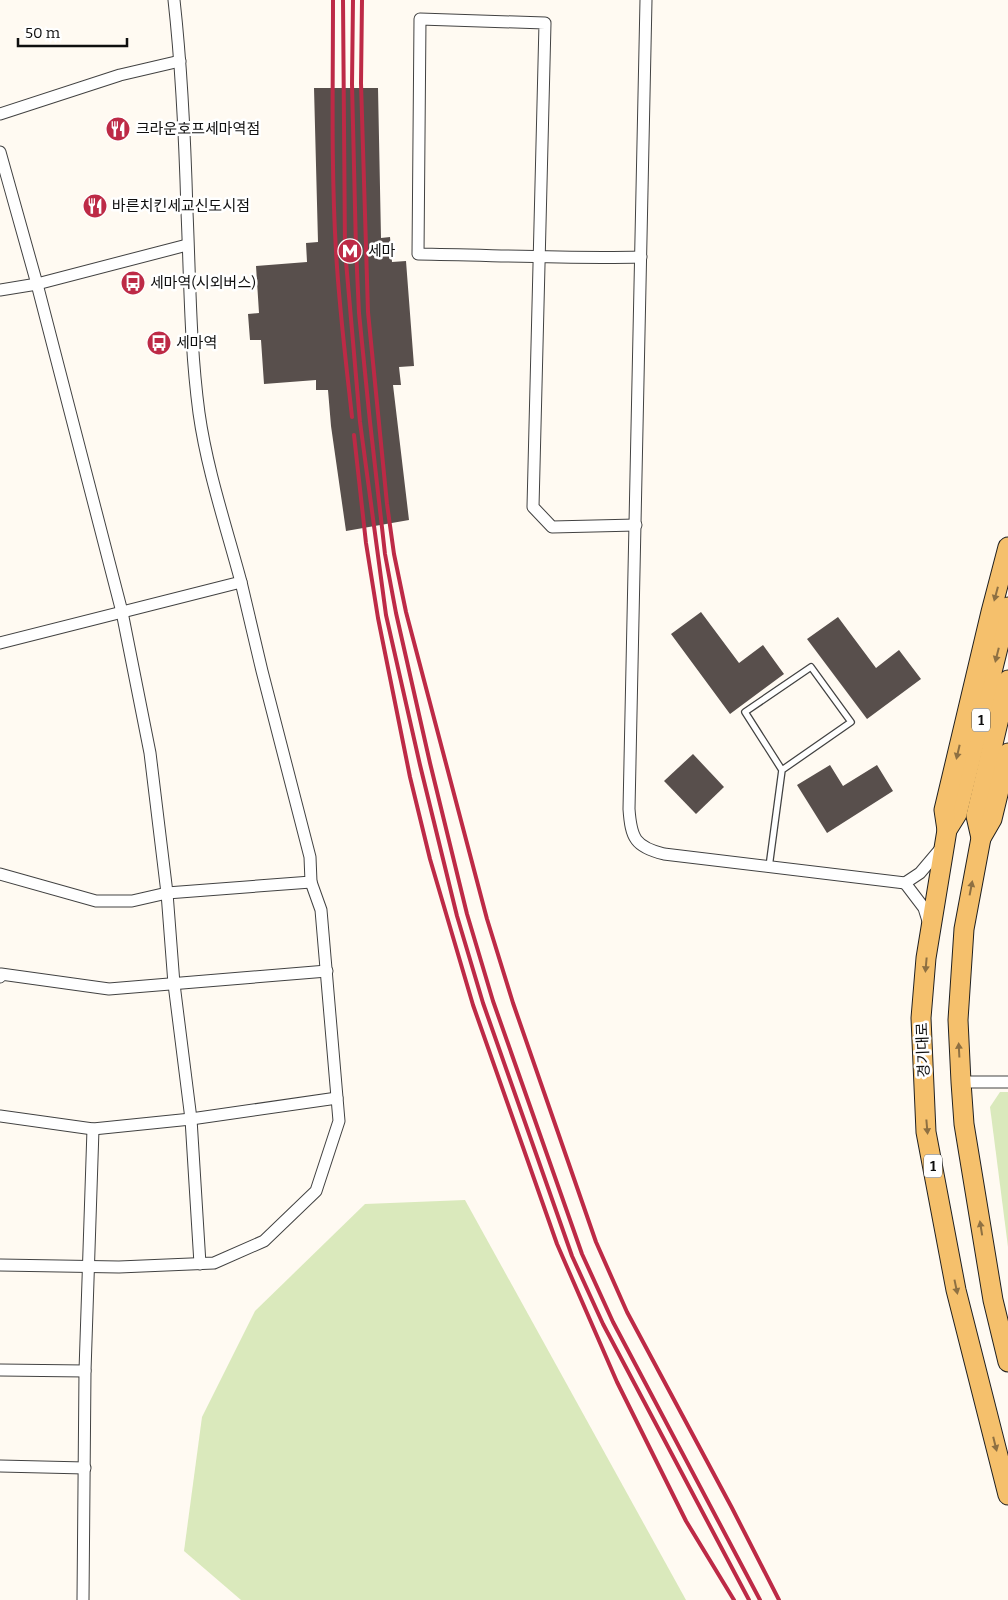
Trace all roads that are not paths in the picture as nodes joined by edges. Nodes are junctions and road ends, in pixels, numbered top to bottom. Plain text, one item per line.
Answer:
1 (174, 0) edge
2 (646, 0) edge
3 (180, 61) junction
4 (0, 114) edge
5 (0, 152) edge
6 (187, 245) junction
7 (539, 256) junction
8 (641, 257) junction
9 (37, 284) junction
10 (0, 290) edge
11 (636, 525) junction
12 (1008, 547) edge
13 (241, 582) junction
14 (1008, 607) edge
15 (122, 612) junction
16 (0, 643) edge
17 (1008, 680) edge
18 (1008, 753) edge
19 (782, 770) junction
20 (946, 837) junction
21 (981, 838) junction
22 (769, 866) junction
23 (0, 874) edge
24 (311, 882) junction
25 (905, 883) junction
26 (167, 893) junction
27 (930, 929) junction
28 (327, 971) junction
29 (0, 977) edge
30 (174, 984) junction
31 (961, 1082) junction
32 (1008, 1082) edge
33 (337, 1098) junction
34 (0, 1116) edge
35 (191, 1119) junction
36 (93, 1129) junction
37 (0, 1264) edge
38 (200, 1264) junction
39 (88, 1266) junction
40 (1008, 1362) edge
41 (0, 1370) edge
42 (85, 1372) junction
43 (0, 1466) edge
44 (85, 1468) junction
45 (1008, 1495) edge
46 (83, 1600) edge

1 - 3 street
2 - 8 street
3 - 4 street
3 - 6 street
5 - 9 street
6 - 9 street
6 - 13 street
7 - 7 street
7 - 8 street
7 - 11 street
8 - 11 street
9 - 10 street
9 - 15 street
11 - 22 street
12 -> 20 main road
13 - 15 street
13 - 24 street
14 -> 20 main road, 경기대로 / 1
15 - 16 street
15 - 26 street
17 - 21 main road, 1
18 - 21 main road
19 - 19 lane
19 - 22 lane
20 - 25 street
20 - 27 main road, 경기대로 / 1
31 -> 21 main road, 1
22 - 25 street
23 - 26 street
24 - 26 street
24 - 28 street
25 - 27 street
26 - 30 street
27 -> 45 main road, 경기대로 / 1
28 - 30 street
28 - 33 street
29 - 30 street
30 - 35 street
31 - 32 street
40 -> 31 main road, 1
33 - 35 street
33 - 38 street
34 - 36 street
35 - 36 street
35 - 38 street
36 - 39 street
37 - 39 street
38 - 39 street
39 - 42 street
41 - 42 street
42 - 44 street
43 - 44 street
44 - 46 street

